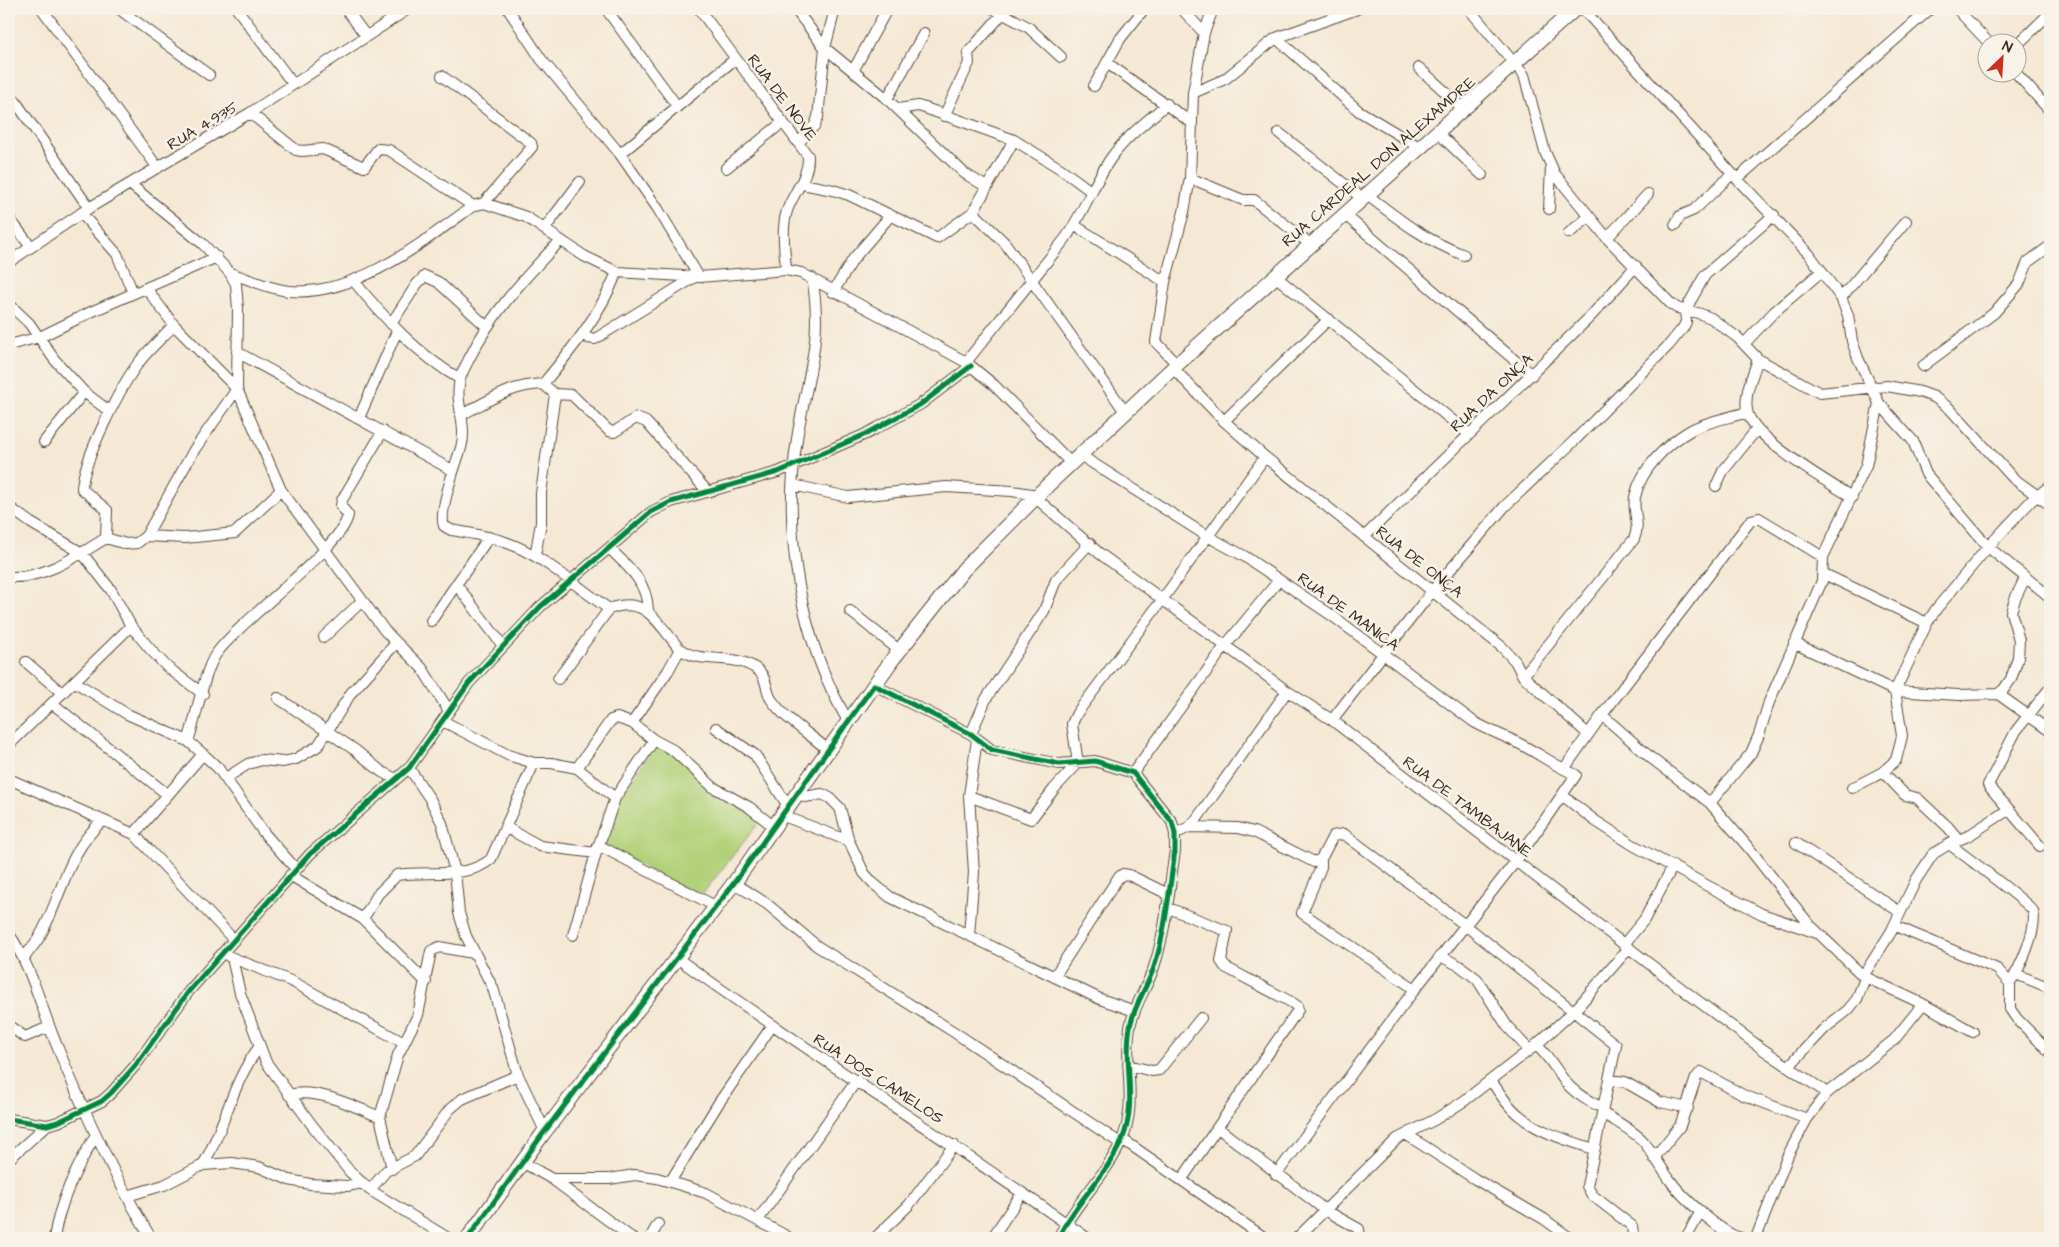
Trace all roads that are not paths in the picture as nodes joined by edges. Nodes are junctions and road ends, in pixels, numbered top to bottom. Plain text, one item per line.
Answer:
1 (42, 9) edge
2 (119, 9) edge
3 (237, 9) edge
4 (346, 9) edge
5 (408, 9) edge
6 (508, 9) edge
7 (606, 9) edge
8 (699, 9) edge
9 (795, 9) edge
10 (835, 9) edge
11 (887, 9) edge
12 (1144, 9) edge
13 (1182, 9) edge
14 (1213, 9) edge
15 (1357, 9) edge
16 (1469, 9) edge
17 (1575, 9) edge
18 (1583, 9) edge
19 (1930, 9) edge
20 (1957, 9) edge
21 (998, 11) edge
22 (1339, 11) edge
23 (2050, 13) edge
24 (1979, 32) edge
25 (924, 33) dead end
26 (1204, 33) junction
27 (366, 36) junction
28 (2026, 36) edge
29 (1276, 38) junction
30 (825, 48) junction
31 (1061, 57) dead end
32 (735, 59) junction
33 (1515, 62) junction
34 (1107, 63) junction
35 (1419, 68) dead end
36 (853, 71) junction
37 (208, 75) dead end
38 (442, 76) dead end
39 (2024, 82) edge
40 (294, 84) junction
41 (1094, 86) dead end
42 (9, 92) edge
43 (1193, 93) junction
44 (887, 99) junction
45 (1167, 104) junction
46 (677, 106) junction
47 (898, 109) junction
48 (1464, 109) junction
49 (2050, 111) edge
50 (250, 113) junction
51 (944, 116) junction
52 (783, 122) junction
53 (1192, 123) junction
54 (1437, 132) junction
55 (1279, 133) dead end
56 (1014, 140) junction
57 (799, 142) junction
58 (1419, 147) junction
59 (620, 154) junction
60 (1552, 166) junction
61 (158, 168) junction
62 (726, 168) dead end
63 (1482, 175) dead end
64 (1735, 177) junction
65 (1190, 178) junction
66 (580, 182) dead end
67 (802, 184) junction
68 (131, 185) junction
69 (985, 186) junction
70 (1092, 192) junction
71 (1648, 194) dead end
72 (1364, 196) junction
73 (484, 202) junction
74 (473, 206) junction
75 (1549, 209) dead end
76 (85, 211) junction
77 (973, 212) junction
78 (1344, 214) junction
79 (1774, 215) junction
80 (890, 216) junction
81 (1589, 217) junction
82 (9, 218) edge
83 (1906, 221) dead end
84 (1675, 225) dead end
85 (1074, 226) junction
86 (545, 228) junction
87 (1569, 233) dead end
88 (1607, 238) junction
89 (560, 241) junction
90 (1310, 244) junction
91 (2050, 246) edge
92 (31, 247) junction
93 (1464, 255) dead end
94 (217, 256) junction
95 (9, 262) edge
96 (1636, 266) junction
97 (786, 270) junction
98 (1822, 271) junction
99 (230, 272) junction
100 (617, 272) junction
101 (1275, 276) junction
102 (697, 277) junction
103 (812, 278) junction
104 (1031, 279) junction
105 (353, 280) junction
106 (1165, 282) junction
107 (146, 288) junction
108 (833, 292) junction
109 (133, 293) junction
110 (1841, 298) junction
111 (9, 304) edge
112 (1685, 311) junction
113 (1329, 319) junction
114 (174, 325) junction
115 (486, 326) junction
116 (394, 327) junction
117 (584, 333) junction
118 (40, 337) junction
119 (1744, 344) junction
120 (9, 345) edge
121 (237, 352) junction
122 (1758, 358) junction
123 (968, 364) junction
124 (1175, 366) junction
125 (1923, 366) dead end
126 (1532, 375) junction
127 (460, 379) junction
128 (543, 384) junction
129 (1872, 386) junction
130 (237, 388) junction
131 (84, 392) junction
132 (555, 394) junction
133 (1879, 403) junction
134 (109, 411) junction
135 (1747, 412) junction
136 (1126, 413) junction
137 (463, 414) junction
138 (360, 418) junction
139 (1224, 421) junction
140 (1757, 429) junction
141 (383, 431) junction
142 (1469, 434) junction
143 (44, 442) dead end
144 (1265, 456) junction
145 (1076, 459) junction
146 (793, 464) junction
147 (452, 470) junction
148 (793, 485) junction
149 (1716, 486) dead end
150 (2050, 486) edge
151 (281, 490) junction
152 (708, 492) junction
153 (1037, 496) junction
154 (2037, 496) junction
155 (1852, 497) junction
156 (2050, 505) edge
157 (9, 506) edge
158 (146, 536) junction
159 (1207, 536) junction
160 (489, 537) junction
161 (1364, 537) junction
162 (106, 538) junction
163 (1090, 543) junction
164 (1988, 546) junction
165 (326, 549) junction
166 (610, 549) junction
167 (82, 552) junction
168 (535, 556) junction
169 (1823, 557) junction
170 (1824, 574) junction
171 (9, 577) edge
172 (2025, 578) junction
173 (1279, 580) junction
174 (569, 581) junction
175 (456, 584) junction
176 (1433, 590) junction
177 (2050, 597) edge
178 (1162, 600) junction
179 (362, 601) junction
180 (608, 609) junction
181 (648, 610) junction
182 (850, 611) dead end
183 (430, 621) dead end
184 (1927, 622) junction
185 (131, 626) junction
186 (324, 637) dead end
187 (396, 643) junction
188 (1794, 643) junction
189 (503, 646) junction
190 (1225, 646) junction
191 (680, 649) junction
192 (900, 650) junction
193 (1383, 654) junction
194 (26, 662) dead end
195 (1523, 676) junction
196 (558, 679) dead end
197 (76, 682) junction
198 (874, 685) junction
199 (2050, 688) edge
200 (1287, 691) junction
201 (1895, 691) junction
202 (62, 693) junction
203 (203, 694) junction
204 (1998, 694) junction
205 (278, 698) dead end
206 (53, 704) junction
207 (448, 711) junction
208 (1602, 715) junction
209 (2030, 716) junction
210 (1332, 720) junction
211 (443, 721) junction
212 (848, 721) junction
213 (632, 723) junction
214 (716, 728) dead end
215 (2050, 731) edge
216 (326, 732) junction
217 (1588, 734) junction
218 (974, 737) junction
219 (654, 740) junction
220 (188, 741) junction
221 (9, 745) edge
222 (828, 750) junction
223 (203, 754) junction
224 (534, 763) junction
225 (1078, 763) junction
226 (409, 768) junction
227 (577, 768) junction
228 (1564, 769) junction
229 (1883, 772) junction
230 (1133, 773) junction
231 (11, 777) edge
232 (226, 778) junction
233 (396, 779) junction
234 (1852, 788) dead end
235 (168, 795) junction
236 (1562, 795) junction
237 (969, 796) junction
238 (805, 797) dead end
239 (615, 798) junction
240 (1710, 803) junction
241 (2008, 810) junction
242 (781, 816) junction
243 (102, 821) junction
244 (505, 827) junction
245 (1189, 827) junction
246 (134, 834) junction
247 (1176, 834) junction
248 (849, 841) junction
249 (1954, 842) junction
250 (1796, 843) dead end
251 (2040, 846) dead end
252 (597, 849) junction
253 (1321, 859) junction
254 (1516, 861) junction
255 (1673, 866) junction
256 (293, 872) junction
257 (455, 872) junction
258 (734, 883) junction
259 (1168, 894) junction
260 (715, 906) junction
261 (1166, 907) junction
262 (1900, 912) junction
263 (362, 920) junction
264 (1465, 925) junction
265 (1895, 926) junction
266 (9, 934) edge
267 (1818, 934) junction
268 (573, 935) dead end
269 (968, 935) junction
270 (234, 940) junction
271 (1626, 946) junction
272 (473, 953) junction
273 (227, 956) junction
274 (1440, 956) junction
275 (24, 958) junction
276 (677, 958) junction
277 (2016, 974) junction
278 (1863, 976) junction
279 (1054, 977) junction
280 (426, 982) junction
281 (2010, 983) junction
282 (2050, 988) edge
283 (1415, 990) junction
284 (1923, 1004) junction
285 (1575, 1010) junction
286 (1135, 1011) junction
287 (1201, 1018) dead end
288 (9, 1026) edge
289 (772, 1026) junction
290 (49, 1027) junction
291 (1973, 1032) dead end
292 (404, 1043) junction
293 (260, 1046) junction
294 (1532, 1048) junction
295 (2050, 1052) edge
296 (1128, 1065) junction
297 (1789, 1066) junction
298 (518, 1075) junction
299 (857, 1080) junction
300 (1491, 1080) junction
301 (1610, 1080) junction
302 (1827, 1093) junction
303 (289, 1095) junction
304 (1688, 1108) junction
305 (85, 1110) junction
306 (1603, 1111) junction
307 (380, 1117) junction
308 (1807, 1119) junction
309 (9, 1120) edge
310 (47, 1125) junction
311 (1218, 1128) junction
312 (545, 1131) junction
313 (1407, 1134) junction
314 (95, 1136) junction
315 (1121, 1141) junction
316 (954, 1145) junction
317 (1594, 1149) junction
318 (1654, 1158) junction
319 (9, 1159) edge
320 (522, 1162) junction
321 (203, 1164) junction
322 (392, 1169) junction
323 (1276, 1175) junction
324 (552, 1179) junction
325 (1182, 1179) junction
326 (670, 1182) junction
327 (366, 1187) junction
328 (1022, 1192) junction
329 (126, 1196) junction
330 (1325, 1210) junction
331 (1701, 1211) junction
332 (758, 1220) junction
333 (1065, 1223) junction
334 (658, 1224) dead end
335 (54, 1238) edge
336 (151, 1238) edge
337 (448, 1238) edge
338 (468, 1238) edge
339 (632, 1238) edge
340 (650, 1238) edge
341 (790, 1238) edge
342 (875, 1238) edge
343 (992, 1238) edge
344 (1058, 1238) edge
345 (1087, 1238) edge
346 (1265, 1238) edge
347 (1297, 1238) edge
348 (1360, 1238) edge
349 (1570, 1238) edge
350 (1630, 1238) edge
351 (1686, 1238) edge
352 (1741, 1238) edge
353 (1756, 1238) edge

1 - 61 street
2 - 37 street
3 - 40 street
4 - 27 street
5 - 27 street, RUA 4.935
6 - 59 street
7 - 46 street
8 - 32 street, RUA DE NOVE
9 - 30 street
10 - 30 street
11 - 36 street
12 - 34 street
13 - 26 street
14 - 26 street
15 - 22 street
16 - 33 street
17 - 33 street, RUA CARDEAL DON ALEXAMDRE
18 - 64 street
19 - 64 street
20 - 24 street
21 - 31 street
21 - 51 street
22 - 29 street
23 - 28 street
25 - 44 street
26 - 43 street
27 - 40 street, RUA 4.935
29 - 43 street
29 - 58 street
30 - 36 street
30 - 57 street
32 - 46 street
32 - 52 street, RUA DE NOVE
33 - 48 street, RUA CARDEAL DON ALEXAMDRE
33 - 60 street
34 - 41 street
34 - 45 street
35 - 48 street
36 - 44 street
38 - 73 street
39 - 49 street
40 - 50 street, RUA 4.935
42 - 76 street
43 - 53 street
44 - 47 street
45 - 53 street
45 - 70 street
46 - 59 street
47 - 51 street
47 - 69 street
48 - 54 street, RUA CARDEAL DON ALEXAMDRE
50 - 61 street, RUA 4.935
50 - 74 street
51 - 56 street
52 - 57 street, RUA DE NOVE
52 - 62 street
53 - 65 street
54 - 58 street, RUA CARDEAL DON ALEXAMDRE
54 - 63 street
55 - 72 street
56 - 69 street
56 - 70 street
57 - 67 street, RUA DE NOVE
58 - 72 street, RUA CARDEAL DON ALEXAMDRE
59 - 102 street
60 - 75 street
60 - 81 street
61 - 68 street, RUA 4.935
64 - 79 street
64 - 84 street
65 - 90 street
65 - 106 street
66 - 86 street
67 - 80 street
67 - 97 street, RUA DE NOVE
68 - 76 street, RUA 4.935
68 - 94 street
69 - 77 street
70 - 85 street
71 - 88 street
72 - 78 street, RUA CARDEAL DON ALEXAMDRE
72 - 93 street
73 - 74 street
73 - 86 street
74 - 105 street
76 - 92 street, RUA 4.935
76 - 109 street
77 - 80 street
77 - 104 street
78 - 90 street, RUA CARDEAL DON ALEXAMDRE
78 - 126 street
79 - 98 street
79 - 112 street
80 - 108 street
81 - 87 street
81 - 88 street
82 - 92 street
83 - 110 street
85 - 104 street
85 - 106 street
86 - 89 street
88 - 96 street
89 - 100 street
89 - 115 street
90 - 101 street, RUA CARDEAL DON ALEXAMDRE
91 - 125 street
92 - 95 street, RUA 4.935
94 - 99 street
94 - 107 street
96 - 112 street
96 - 126 street, RUA DA ONÇA
97 - 102 street
97 - 103 street, RUA DE MANICA
98 - 110 street
98 - 119 street
99 - 105 street
99 - 121 street
100 - 102 street
100 - 117 street
101 - 113 street
101 - 124 street, RUA CARDEAL DON ALEXAMDRE
102 - 117 street
103 - 108 street, RUA DE MANICA
103 - 146 street
104 - 123 street
104 - 136 street
105 - 116 street
106 - 124 street, RUA DE ONÇA
107 - 109 street
107 - 114 street
108 - 123 street, RUA DE MANICA
109 - 118 street
110 - 129 street
111 - 118 street
112 - 119 street
112 - 176 street
113 - 139 street
113 - 142 street
114 - 130 street
114 - 134 street
115 - 116 street
115 - 127 street
116 - 127 street
116 - 138 street
117 - 128 street
118 - 120 street
118 - 131 street
119 - 122 street
121 - 130 street
121 - 138 street
122 - 129 street
122 - 135 street
123 - 145 street, RUA DE MANICA
123 - 146 street
124 - 136 street, RUA CARDEAL DON ALEXAMDRE
124 - 139 street, RUA DE ONÇA
126 - 142 street, RUA DA ONÇA
127 - 137 street
128 - 132 street
128 - 137 street
129 - 133 street
129 - 154 street
130 - 151 street
130 - 158 street
131 - 134 street
131 - 143 street
132 - 152 street
132 - 168 street
133 - 155 street
133 - 164 street
134 - 162 street
135 - 140 street
135 - 195 street
136 - 145 street, RUA CARDEAL DON ALEXAMDRE
137 - 147 street
138 - 141 street
139 - 144 street, RUA DE ONÇA
140 - 149 street
140 - 155 street
141 - 147 street
141 - 165 street
142 - 161 street, RUA DA ONÇA
144 - 159 street
144 - 161 street, RUA DE ONÇA
145 - 153 street, RUA CARDEAL DON ALEXAMDRE
145 - 159 street, RUA DE MANICA
146 - 148 street
146 - 152 street
147 - 160 street
148 - 153 street
148 - 212 street
150 - 154 street
151 - 158 street
151 - 165 street
152 - 166 street
153 - 163 street, RUA DE TAMBAJANE
153 - 192 street
154 - 156 street
154 - 164 street
155 - 169 street
157 - 167 street
158 - 162 street
159 - 173 street, RUA DE MANICA
159 - 178 street
160 - 168 street
160 - 175 street
161 - 176 street, RUA DE ONÇA
162 - 167 street
163 - 178 street, RUA DE TAMBAJANE
163 - 218 street
164 - 172 street
164 - 184 street
165 - 179 street
165 - 203 street
166 - 174 street
166 - 181 street
167 - 171 street
167 - 185 street
168 - 174 street
169 - 170 street
169 - 208 street
170 - 184 street
170 - 188 street
172 - 177 street
172 - 204 street
173 - 190 street
173 - 193 street, RUA DE MANICA
174 - 180 street
174 - 189 street
175 - 183 street
175 - 189 street
176 - 193 street
176 - 195 street, RUA DE ONÇA
178 - 190 street, RUA DE TAMBAJANE
178 - 225 street
179 - 186 street
179 - 187 street
180 - 181 street
180 - 196 street
181 - 191 street
182 - 192 street
184 - 201 street
185 - 197 street
185 - 203 street
187 - 207 street
187 - 216 street
188 - 201 street
188 - 240 street
189 - 207 street
190 - 200 street, RUA DE TAMBAJANE
190 - 230 street
191 - 213 street
191 - 222 street
192 - 198 street
193 - 210 street
193 - 228 street, RUA DE MANICA
194 - 202 street
195 - 217 street, RUA DE ONÇA
197 - 202 street
197 - 220 street
198 - 212 street
198 - 218 street
199 - 209 street
200 - 210 street, RUA DE TAMBAJANE
200 - 245 street
201 - 204 street
201 - 229 street
202 - 206 street
203 - 220 street
204 - 209 street
205 - 216 street
206 - 221 street
206 - 235 street
207 - 211 street
208 - 217 street
208 - 240 street
209 - 215 street
209 - 241 street
210 - 254 street, RUA DE TAMBAJANE
211 - 224 street
211 - 226 street
212 - 222 street
213 - 219 street
213 - 227 street
214 - 242 street
216 - 232 street
216 - 233 street
217 - 228 street
218 - 225 street
218 - 237 street
219 - 239 street
219 - 242 street
220 - 223 street
222 - 242 street
223 - 232 street
223 - 235 street
224 - 227 street
224 - 244 street
225 - 230 street
225 - 237 street
226 - 233 street
226 - 257 street
227 - 239 street
228 - 236 street
229 - 234 street
229 - 249 street
230 - 247 street
231 - 243 street
232 - 256 street
233 - 256 street
235 - 246 street
236 - 254 street
236 - 255 street
237 - 269 street
238 - 248 street
239 - 252 street
240 - 267 street
241 - 249 street
241 - 251 street
242 - 248 street
242 - 258 street
243 - 246 street
243 - 275 street
244 - 252 street
244 - 257 street
245 - 247 street
245 - 253 street
246 - 270 street
247 - 259 street
248 - 269 street
249 - 262 street
249 - 277 street
250 - 262 street
252 - 260 street
252 - 268 street
253 - 264 street
253 - 283 street
254 - 264 street
254 - 271 street, RUA DE TAMBAJANE
255 - 267 street
255 - 271 street
256 - 263 street
256 - 270 street
257 - 263 street
257 - 272 street
258 - 260 street
258 - 315 street
259 - 261 street
259 - 279 street
260 - 276 street
261 - 286 street
261 - 311 street
262 - 265 street
263 - 280 street
264 - 274 street
264 - 285 street
265 - 278 street
265 - 281 street
266 - 275 street
267 - 278 street
269 - 279 street
270 - 273 street
271 - 285 street
271 - 297 street, RUA DE TAMBAJANE
272 - 280 street
272 - 298 street
273 - 292 street
273 - 293 street
273 - 305 street
274 - 283 street
274 - 294 street
275 - 290 street
276 - 289 street, RUA DOS CAMELOS
276 - 312 street
277 - 281 street
277 - 282 street
278 - 284 street
278 - 297 street
279 - 286 street
280 - 292 street
281 - 295 street
283 - 323 street
284 - 291 street
284 - 302 street
285 - 294 street
285 - 301 street
286 - 296 street
287 - 296 street
288 - 290 street
289 - 299 street, RUA DOS CAMELOS
289 - 326 street
290 - 305 street
292 - 307 street
293 - 303 street
293 - 321 street
294 - 300 street
294 - 306 street
296 - 315 street
297 - 302 street, RUA DE TAMBAJANE
298 - 312 street
298 - 322 street
299 - 316 street, RUA DOS CAMELOS
299 - 332 street
300 - 313 street
300 - 317 street
301 - 304 street
301 - 306 street
302 - 308 street
303 - 307 street
303 - 327 street
304 - 308 street
304 - 318 street
305 - 310 street
305 - 314 street
306 - 317 street
306 - 318 street
307 - 322 street
308 - 353 street
309 - 310 street
310 - 319 street
311 - 323 street
311 - 325 street
312 - 320 street
313 - 330 street
313 - 349 street
314 - 329 street
314 - 335 street
315 - 325 street
315 - 333 street
316 - 328 street, RUA DOS CAMELOS
316 - 342 street
317 - 350 street
318 - 331 street
320 - 324 street
320 - 338 street
321 - 327 street
321 - 329 street
322 - 327 street
323 - 330 street
324 - 326 street
324 - 339 street
325 - 346 street
326 - 332 street
327 - 337 street
328 - 333 street, RUA DOS CAMELOS
328 - 343 street
329 - 336 street
330 - 347 street
330 - 348 street
331 - 351 street
331 - 352 street
332 - 341 street
333 - 344 street
333 - 345 street, RUA DOS CAMELOS
334 - 340 street

